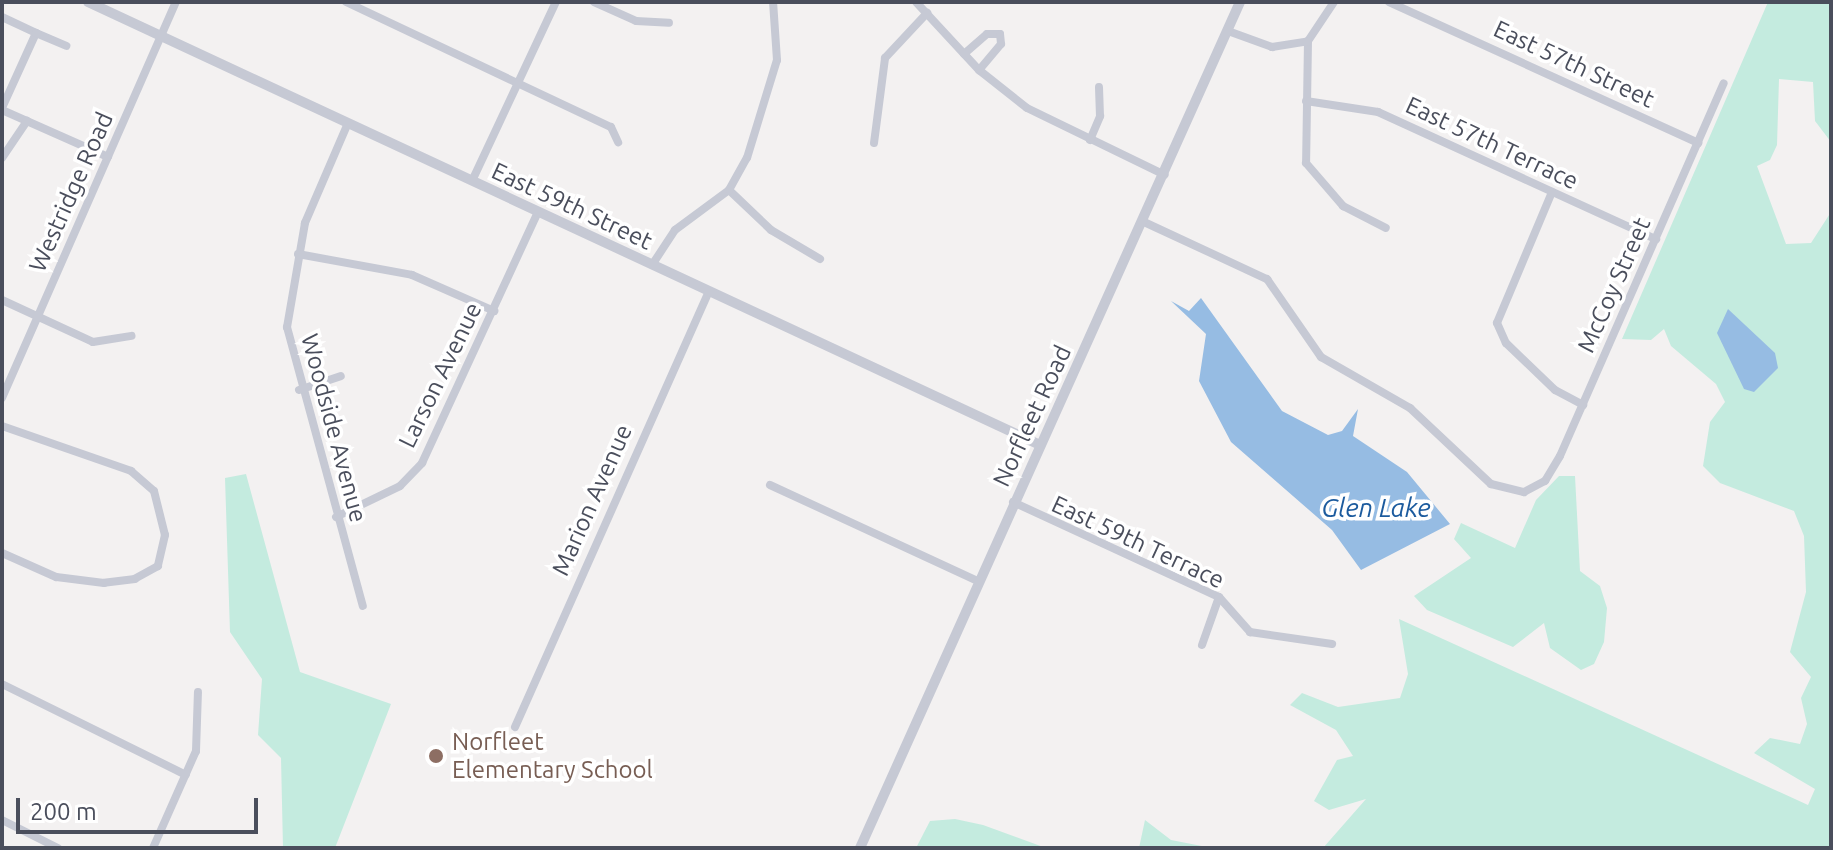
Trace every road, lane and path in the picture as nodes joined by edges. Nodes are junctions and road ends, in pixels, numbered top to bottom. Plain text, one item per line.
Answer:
1 (88, 2) edge
2 (176, 2) edge
3 (346, 2) edge
4 (556, 2) edge
5 (594, 2) edge
6 (773, 2) edge
7 (916, 2) edge
8 (1240, 2) edge
9 (1334, 2) edge
10 (1389, 2) edge
11 (927, 13) junction
12 (2, 17) edge
13 (669, 23) dead end
14 (1228, 31) junction
15 (36, 33) junction
16 (161, 36) junction
17 (1308, 41) junction
18 (66, 46) dead end
19 (964, 54) junction
20 (979, 70) junction
21 (518, 83) junction
22 (1724, 83) dead end
23 (1099, 87) dead end
24 (1306, 101) junction
25 (2, 109) edge
26 (27, 121) junction
27 (348, 123) junction
28 (1090, 140) junction
29 (618, 142) dead end
30 (874, 143) dead end
31 (1698, 143) junction
32 (108, 157) junction
33 (2, 158) edge
34 (1165, 175) junction
35 (472, 181) junction
36 (729, 190) junction
37 (1552, 192) junction
38 (538, 212) junction
39 (1144, 222) junction
40 (1386, 228) dead end
41 (1656, 239) junction
42 (298, 254) junction
43 (820, 259) dead end
44 (652, 265) junction
45 (709, 291) junction
46 (2, 300) edge
47 (494, 311) junction
48 (38, 317) junction
49 (132, 336) dead end
50 (341, 376) dead end
51 (299, 390) junction
52 (2, 398) edge
53 (1583, 405) junction
54 (2, 426) edge
55 (1040, 445) junction
56 (770, 485) dead end
57 (1013, 502) junction
58 (336, 517) junction
59 (2, 553) edge
60 (978, 581) junction
61 (1219, 597) junction
62 (363, 606) dead end
63 (1332, 644) dead end
64 (1202, 645) dead end
65 (2, 684) edge
66 (198, 692) dead end
67 (515, 727) dead end
68 (186, 775) junction
69 (2, 820) edge
70 (58, 848) edge
71 (153, 848) edge
72 (860, 848) edge

1 - 16 street, East 59th Street
2 - 16 street, Westridge Road
3 - 21 street
4 - 21 street
5 - 13 street
6 - 36 street
7 - 11 street
8 - 14 street, Norfleet Road
9 - 17 street
10 - 31 street, East 57th Street
11 - 19 street
11 - 30 street
12 - 15 street
14 - 17 street
14 - 34 street, Norfleet Road
15 - 18 street
15 - 25 street
16 - 27 street, East 59th Street
16 - 32 street, Westridge Road
17 - 24 street
19 - 20 street
19 - 20 street
20 - 28 street
21 - 29 street
21 - 35 street
22 - 31 street, McCoy Street
23 - 28 street
24 - 37 street, East 57th Terrace
24 - 40 street
25 - 26 street
26 - 32 street
26 - 33 street
27 - 35 street, East 59th Street
27 - 42 street, Woodside Avenue
28 - 34 street
31 - 41 street, McCoy Street
32 - 48 street, Westridge Road
34 - 39 street, Norfleet Road
35 - 38 street, East 59th Street
36 - 43 street
36 - 44 street
37 - 41 street, East 57th Terrace
37 - 53 street
38 - 44 street, East 59th Street
38 - 47 street, Larson Avenue
39 - 53 street, McCoy Street
39 - 55 street, Norfleet Road
41 - 53 street, McCoy Street
42 - 47 street
42 - 51 street, Woodside Avenue
44 - 45 street, East 59th Street
45 - 55 street, East 59th Street
45 - 67 street, Marion Avenue
46 - 48 street
47 - 58 street, Larson Avenue
48 - 49 street
48 - 52 street, Westridge Road
50 - 51 street
51 - 58 street, Woodside Avenue
54 - 59 street
55 - 57 street, Norfleet Road
56 - 60 street
57 - 60 street, Norfleet Road
57 - 61 street, East 59th Terrace
58 - 62 street, Woodside Avenue
60 - 72 street, Norfleet Road
61 - 63 street, East 59th Terrace
61 - 64 street
65 - 68 street
66 - 68 street
68 - 71 street
69 - 70 street

